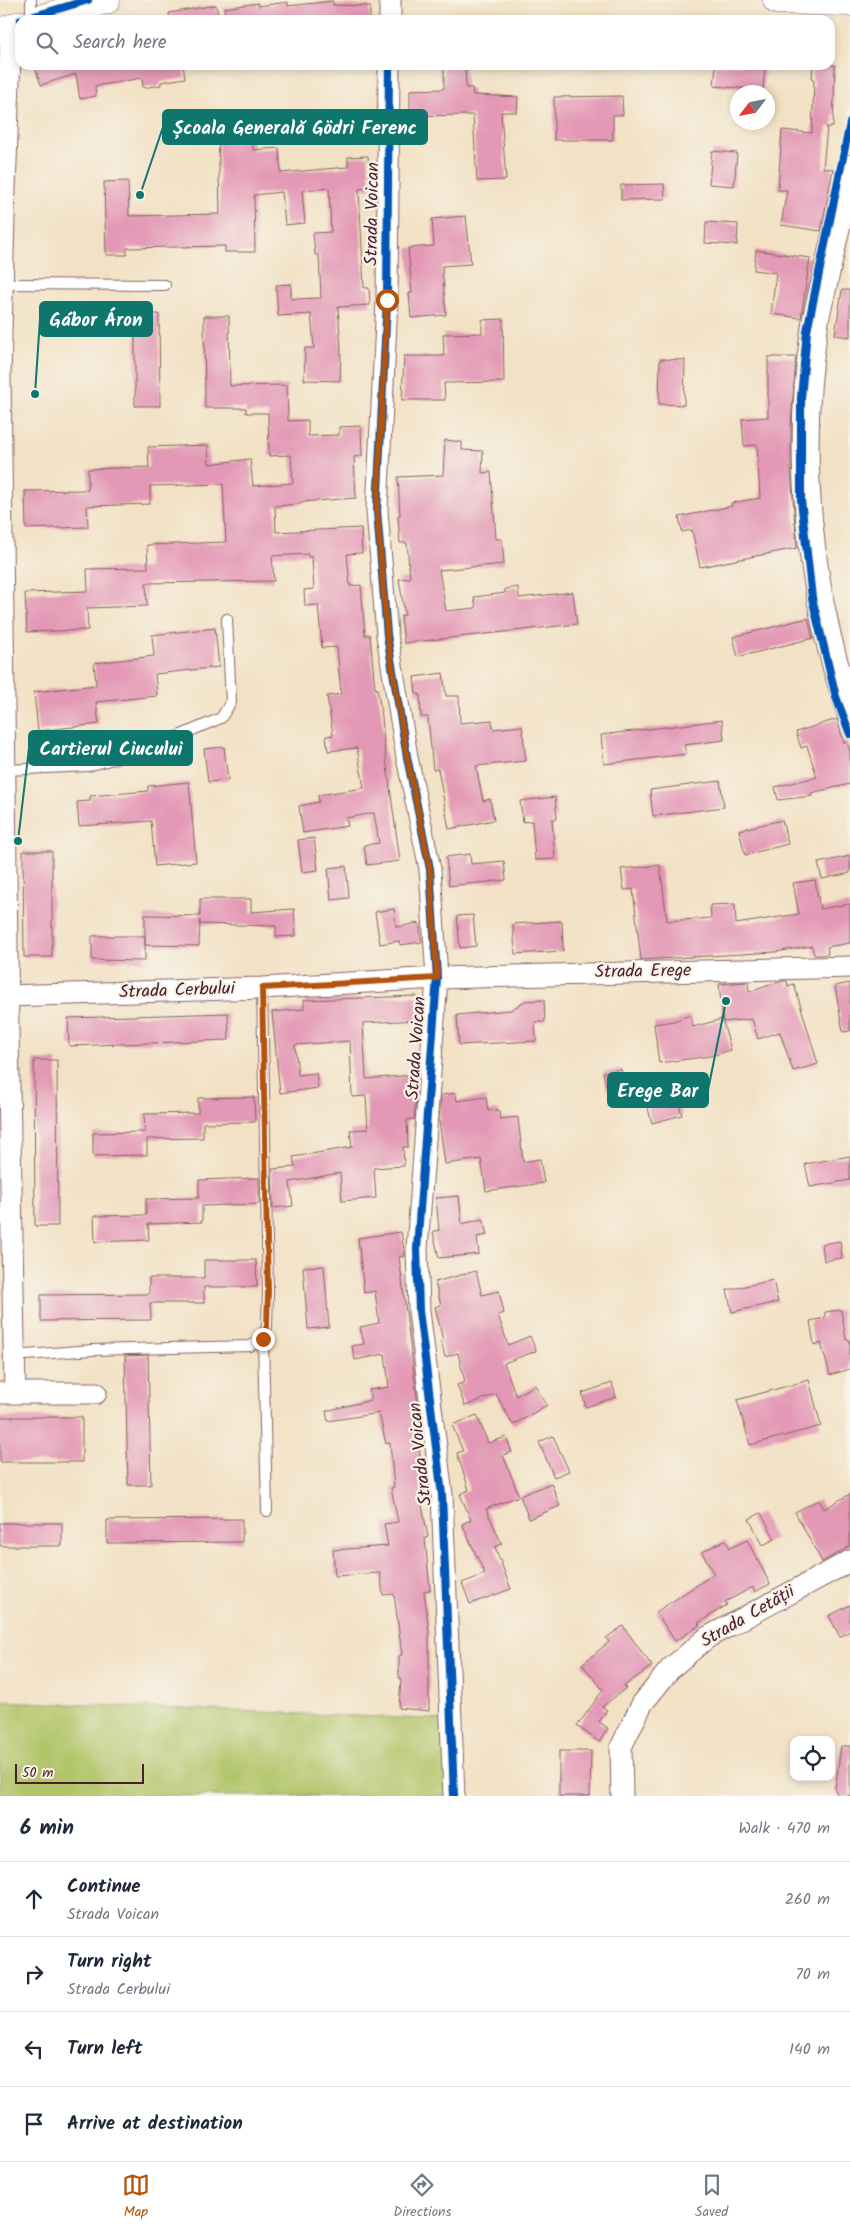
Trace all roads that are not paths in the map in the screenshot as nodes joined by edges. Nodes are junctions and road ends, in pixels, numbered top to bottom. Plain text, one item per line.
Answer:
1 (31, 0) edge
2 (106, 0) edge
3 (390, 0) edge
4 (777, 0) edge
5 (850, 2) edge
6 (24, 15) edge
7 (54, 15) edge
8 (390, 15) edge
9 (17, 70) edge
10 (389, 70) edge
11 (850, 168) edge
12 (2, 284) junction
13 (165, 285) dead end
14 (0, 356) edge
15 (227, 619) dead end
16 (850, 712) edge
17 (3, 738) edge
18 (6, 770) junction
19 (3, 945) edge
20 (850, 967) edge
21 (437, 978) junction
22 (262, 988) junction
23 (7, 996) junction
24 (5, 1146) edge
25 (263, 1339) junction
26 (13, 1356) junction
27 (8, 1393) edge
28 (96, 1393) dead end
29 (267, 1511) dead end
30 (850, 1562) edge
31 (454, 1796) edge
32 (622, 1796) edge

1 - 6 lane
2 - 7 main road
3 - 8 street
4 - 5 main road
9 - 12 street
10 - 21 street, Strada Voican
11 - 16 street
12 - 13 lane
12 - 14 street
14 - 17 street
15 - 18 lane
17 - 18 street
18 - 19 street
19 - 23 street
20 - 21 street, Strada Erege
21 - 22 street, Strada Cerbului
21 - 31 street, Strada Voican
22 - 23 street, Strada Cerbului
22 - 25 lane
23 - 24 street
24 - 26 street
25 - 26 lane
25 - 29 lane
26 - 27 street
27 - 28 street
30 - 32 street, Strada Cetății

